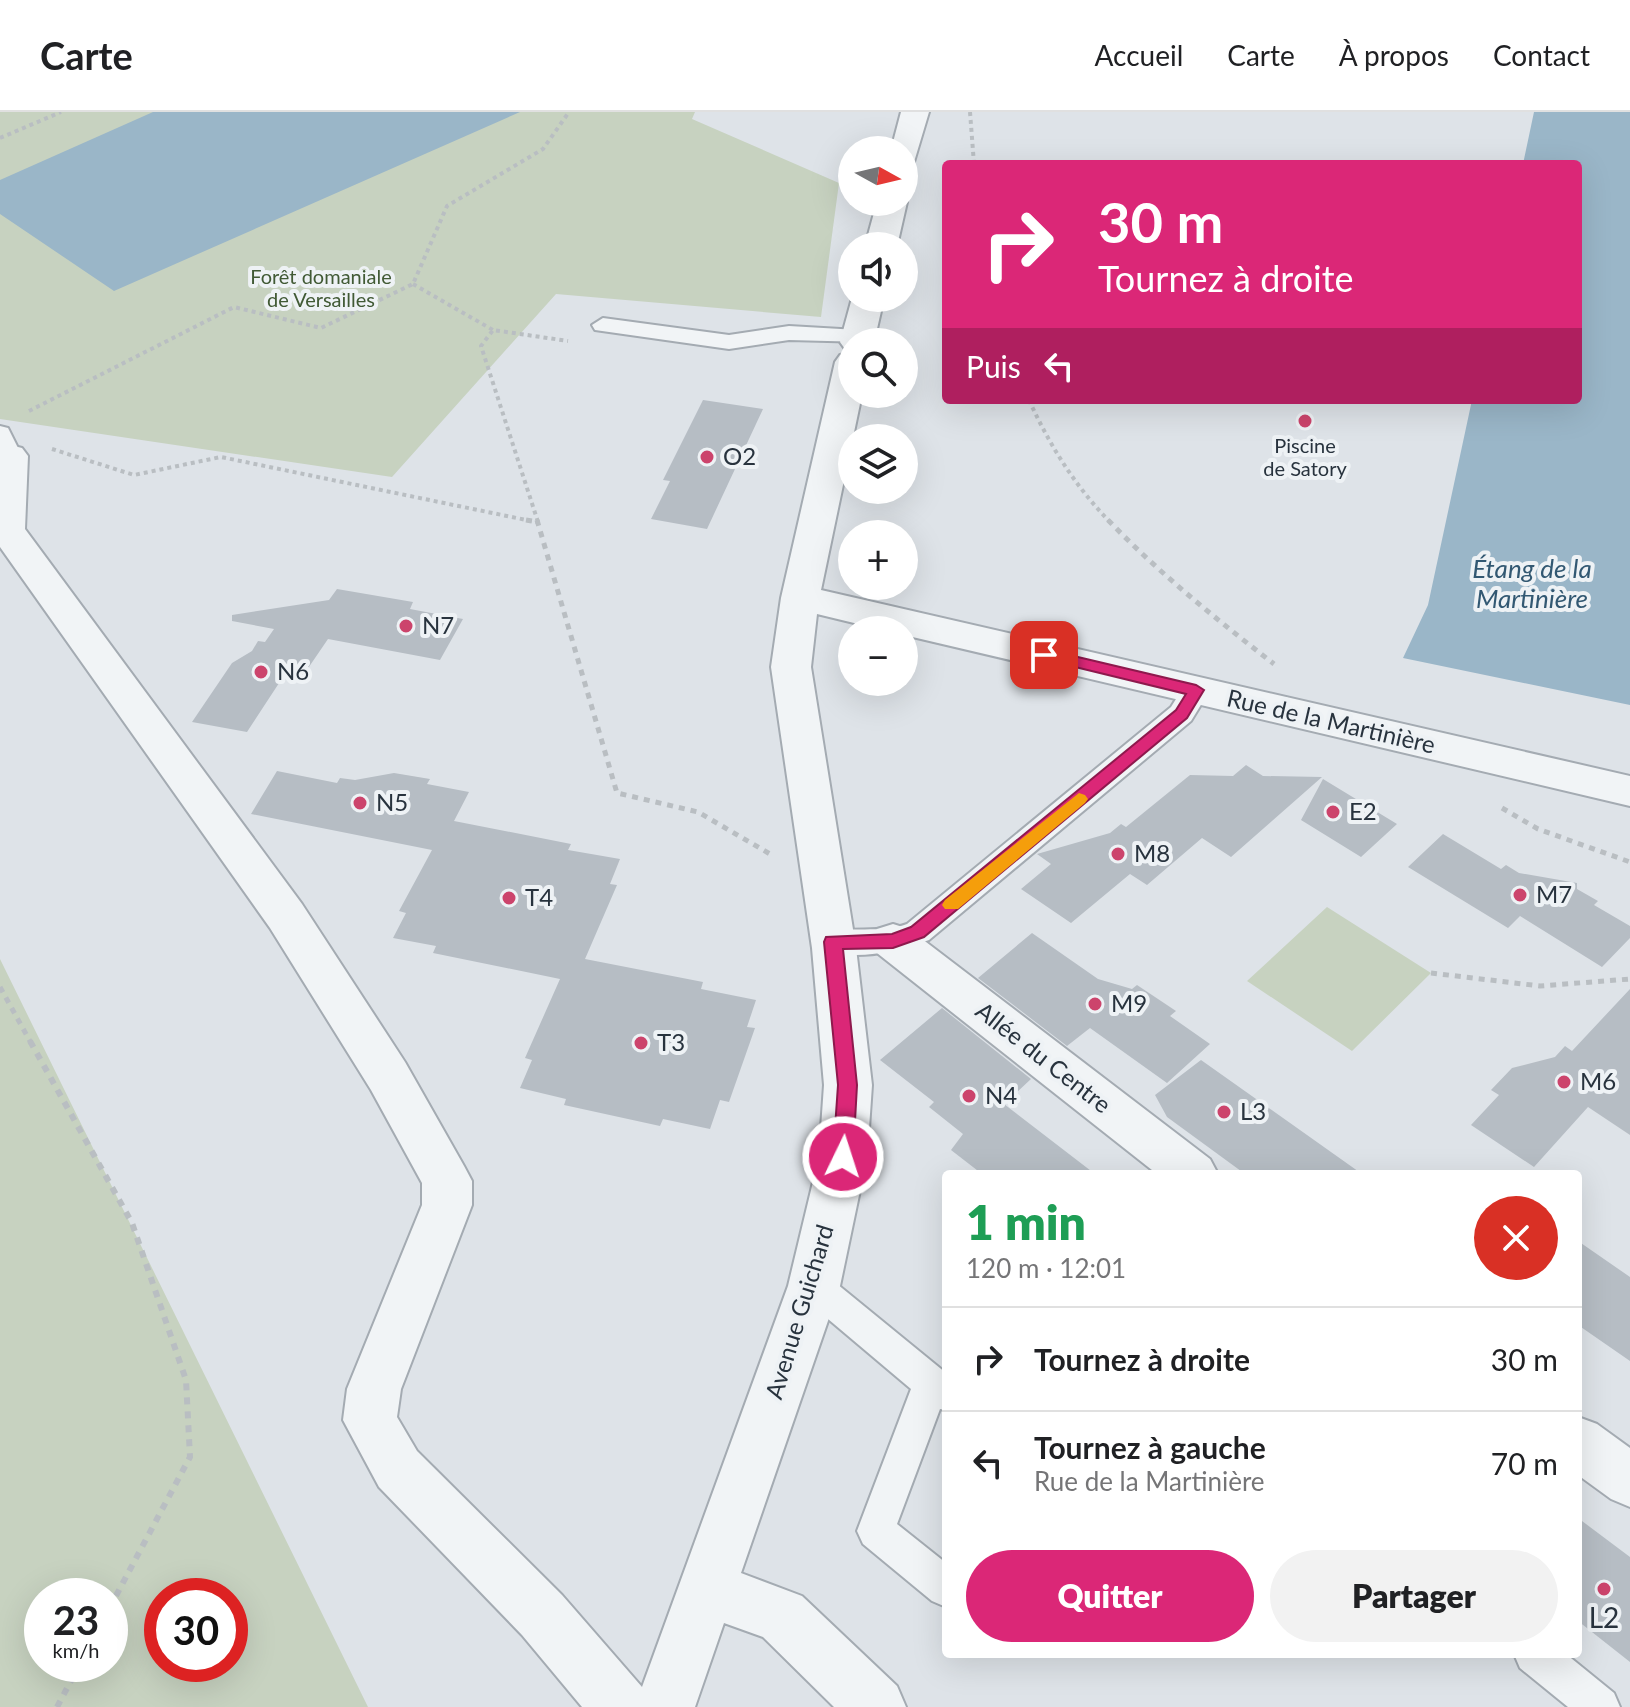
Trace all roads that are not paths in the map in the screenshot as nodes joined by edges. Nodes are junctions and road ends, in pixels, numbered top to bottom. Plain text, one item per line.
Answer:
1 (915, 112) edge
2 (909, 136) edge
3 (603, 325) road end
4 (838, 343) edge
5 (842, 408) edge
6 (11, 435) edge
7 (800, 598) junction
8 (1196, 690) junction
9 (1630, 791) edge
10 (893, 941) junction
11 (833, 942) junction
12 (1188, 1170) edge
13 (814, 1286) junction
14 (938, 1389) edge
15 (1582, 1445) edge
16 (1630, 1481) edge
17 (942, 1585) edge
18 (708, 1589) junction
19 (1539, 1658) edge
20 (621, 1707) edge
21 (665, 1707) edge
22 (876, 1707) edge
23 (1600, 1707) edge

1 - 2 street
3 - 4 lane
5 - 7 street
6 - 20 street
7 - 8 street, Rue de la Martinière
7 - 11 street, Avenue Guichard
8 - 9 street, Rue de la Martinière
8 - 10 lane
10 - 11 lane
10 - 12 street, Allée du Centre
11 - 13 street, Avenue Guichard
13 - 14 lane
13 - 18 street, Avenue Guichard
14 - 17 lane
15 - 16 street
18 - 21 street, Avenue Guichard
18 - 22 street
19 - 23 lane

